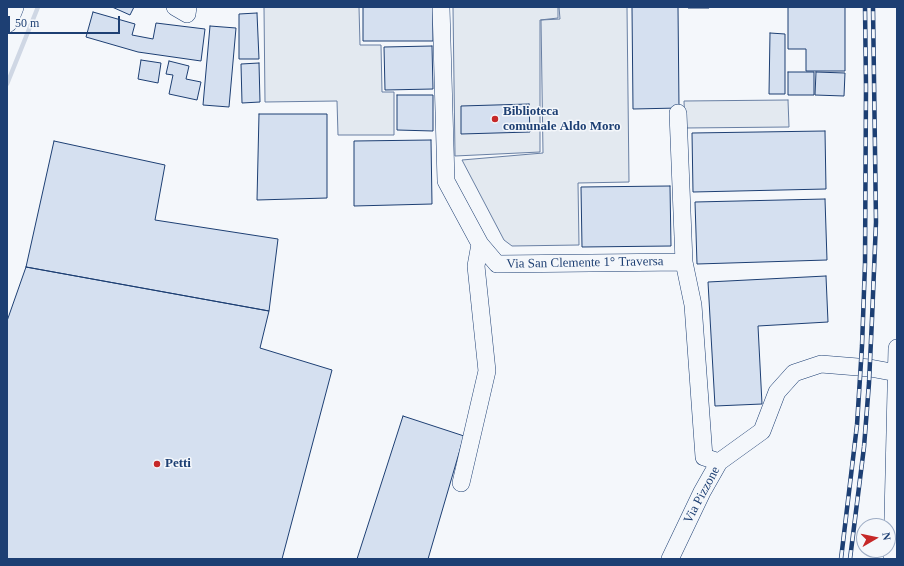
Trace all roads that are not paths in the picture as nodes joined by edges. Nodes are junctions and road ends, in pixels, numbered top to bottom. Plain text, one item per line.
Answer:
1 (13, 7) edge
2 (175, 7) edge
3 (188, 7) edge
4 (442, 7) edge
5 (7, 22) edge
6 (678, 113) dead end
7 (480, 244) junction
8 (684, 262) junction
9 (897, 348) edge
10 (896, 373) edge
11 (719, 462) junction
12 (461, 483) dead end
13 (670, 559) edge
14 (892, 559) edge

1 - 5 main road
2 - 3 street
4 - 7 street, Via San Clemente 1° Traversa
6 - 8 street
7 - 8 street, Via San Clemente 1° Traversa
7 - 12 street
8 - 11 street
9 - 10 street
10 - 11 street, Via Pizzone
10 - 14 street
11 - 13 street, Via Pizzone

